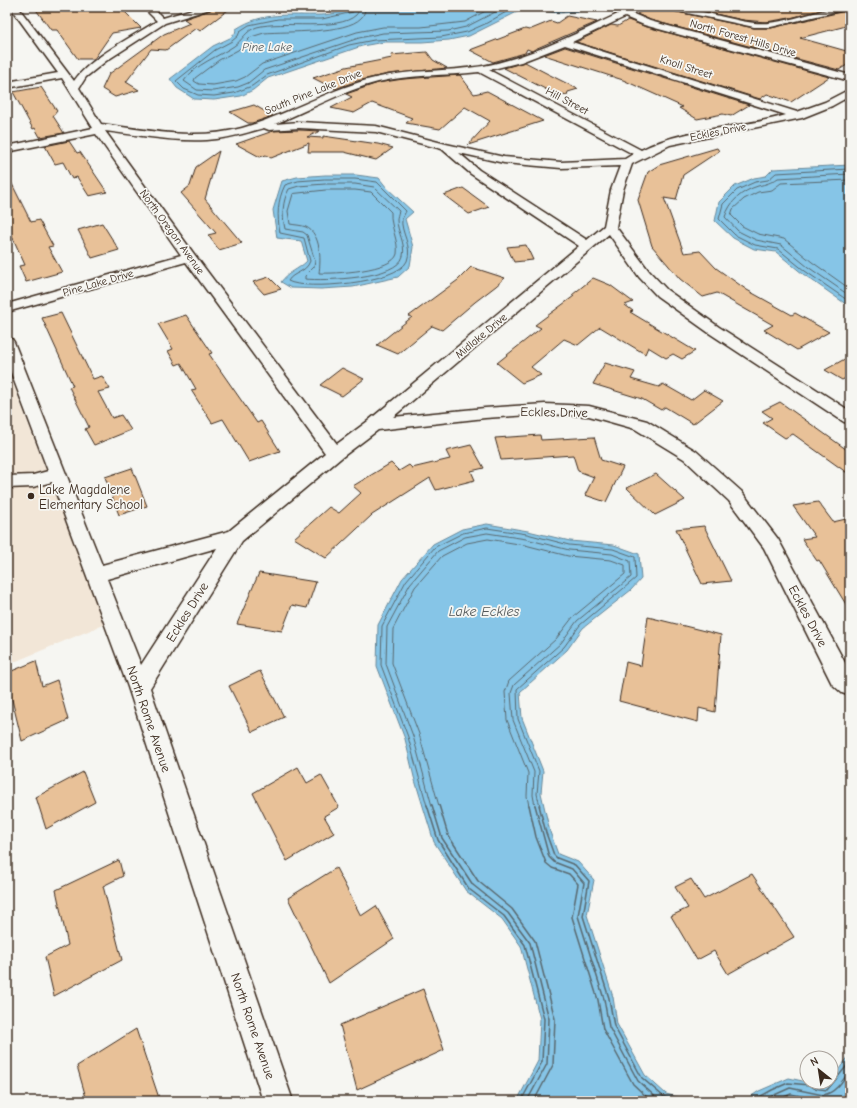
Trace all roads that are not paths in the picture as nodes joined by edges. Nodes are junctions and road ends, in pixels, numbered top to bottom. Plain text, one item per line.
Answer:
1 (14, 7) edge
2 (147, 7) edge
3 (207, 7) edge
4 (609, 7) edge
5 (668, 7) edge
6 (847, 7) edge
7 (624, 14) junction
8 (162, 21) junction
9 (565, 42) junction
10 (480, 69) junction
11 (63, 75) junction
12 (850, 78) edge
13 (7, 85) edge
14 (74, 88) junction
15 (850, 92) edge
16 (799, 116) junction
17 (98, 128) junction
18 (251, 129) junction
19 (445, 147) junction
20 (7, 149) edge
21 (642, 155) junction
22 (627, 162) junction
23 (610, 227) junction
24 (587, 246) junction
25 (189, 257) junction
26 (7, 308) edge
27 (7, 342) edge
28 (14, 380) edge
29 (850, 418) edge
30 (374, 425) junction
31 (335, 454) junction
32 (58, 474) junction
33 (7, 482) edge
34 (235, 536) junction
35 (96, 574) junction
36 (850, 686) edge
37 (139, 687) junction
38 (278, 1101) edge

1 - 11 street, North Oregon Avenue
2 - 8 street
3 - 8 street
4 - 7 street, North Forest Hills Drive
5 - 6 street
7 - 9 street, South Pine Lake Drive
7 - 12 street, North Forest Hills Drive
8 - 14 street
9 - 10 street, South Pine Lake Drive
9 - 16 street, Knoll Street
10 - 18 street, South Pine Lake Drive
10 - 21 street, Hill Street
11 - 13 street
11 - 14 street, North Oregon Avenue
14 - 17 street, North Oregon Avenue
15 - 16 street, Eckles Drive
16 - 21 street, Eckles Drive
17 - 18 street, South Pine Lake Drive
17 - 20 street, South Pine Lake Drive
17 - 25 street, North Oregon Avenue
18 - 19 street
19 - 22 street
19 - 24 street
21 - 22 street, Eckles Drive
22 - 23 street
23 - 24 street, Midlake Drive
23 - 29 street
24 - 30 street, Midlake Drive
25 - 26 street, Pine Lake Drive
25 - 31 street, North Oregon Avenue
27 - 28 street, North Rome Avenue
28 - 32 street, North Rome Avenue
30 - 31 street, Eckles Drive
30 - 36 street, Eckles Drive
31 - 34 street, Eckles Drive
32 - 33 street
32 - 35 street, North Rome Avenue
34 - 35 street, Eckles Drive
34 - 37 street, Eckles Drive
35 - 37 street, North Rome Avenue
37 - 38 street, North Rome Avenue

